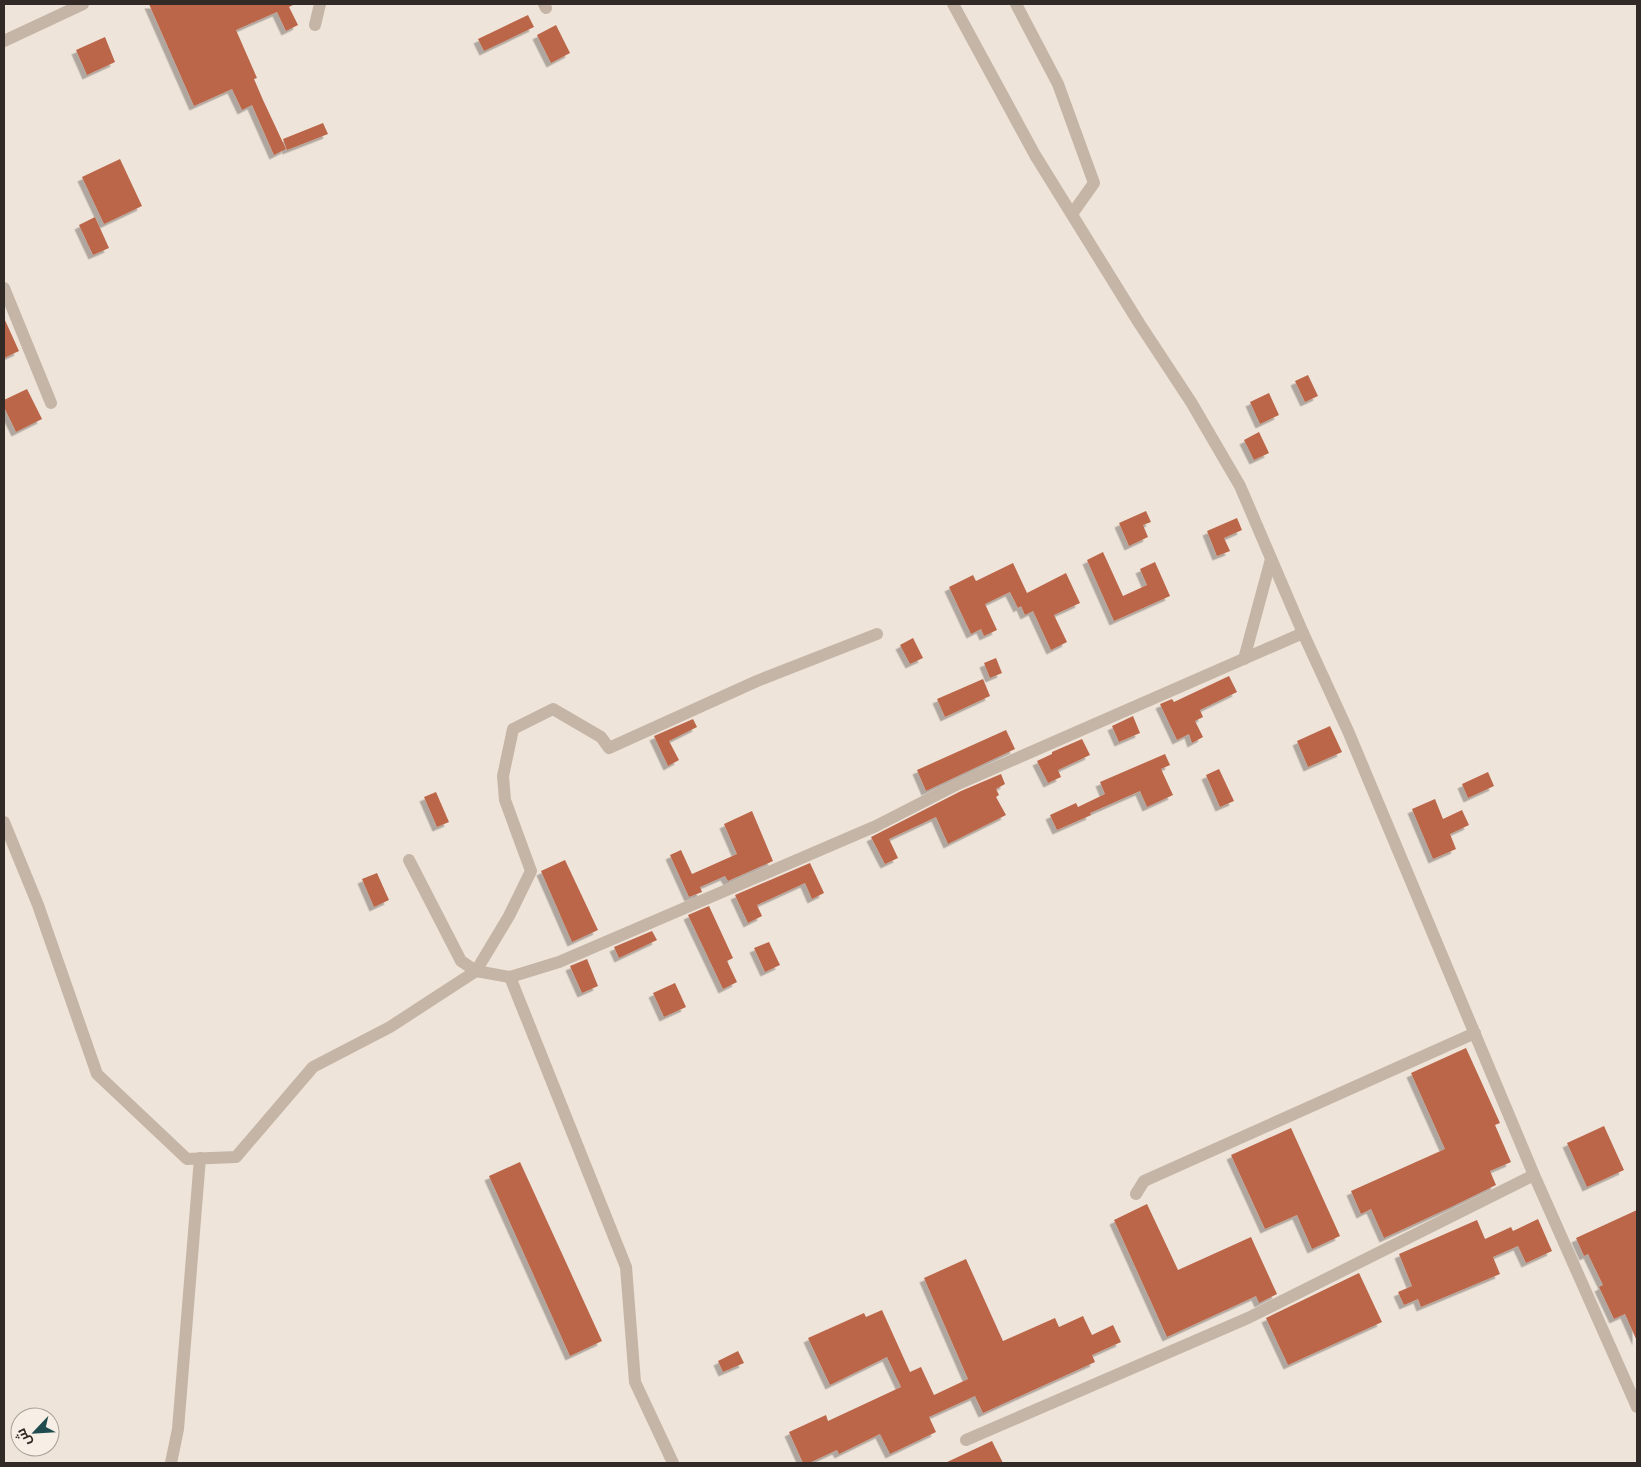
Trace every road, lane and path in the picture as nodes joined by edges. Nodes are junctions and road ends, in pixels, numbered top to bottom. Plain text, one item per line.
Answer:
1 (83, 4) edge
2 (320, 4) edge
3 (953, 4) edge
4 (1016, 4) edge
5 (315, 25) dead end
6 (4, 41) edge
7 (1072, 214) junction
8 (4, 288) edge
9 (51, 403) dead end
10 (1271, 559) junction
11 (1303, 633) junction
12 (877, 634) dead end
13 (1244, 659) junction
14 (4, 822) edge
15 (409, 860) dead end
16 (476, 971) junction
17 (510, 977) junction
18 (1474, 1033) junction
19 (200, 1158) junction
20 (1534, 1175) junction
21 (1136, 1194) dead end
22 (1637, 1406) edge
23 (966, 1440) dead end
24 (170, 1463) edge
25 (673, 1463) edge

1 - 6 street
2 - 5 street
3 - 7 street
4 - 7 street
7 - 10 street
8 - 9 street
10 - 11 street
10 - 13 street
11 - 13 street
11 - 18 street
12 - 16 street
13 - 17 street
14 - 19 street
15 - 16 street
16 - 17 street
16 - 19 street
17 - 25 street
18 - 20 street
18 - 21 street
19 - 24 street
20 - 22 street
20 - 23 street

